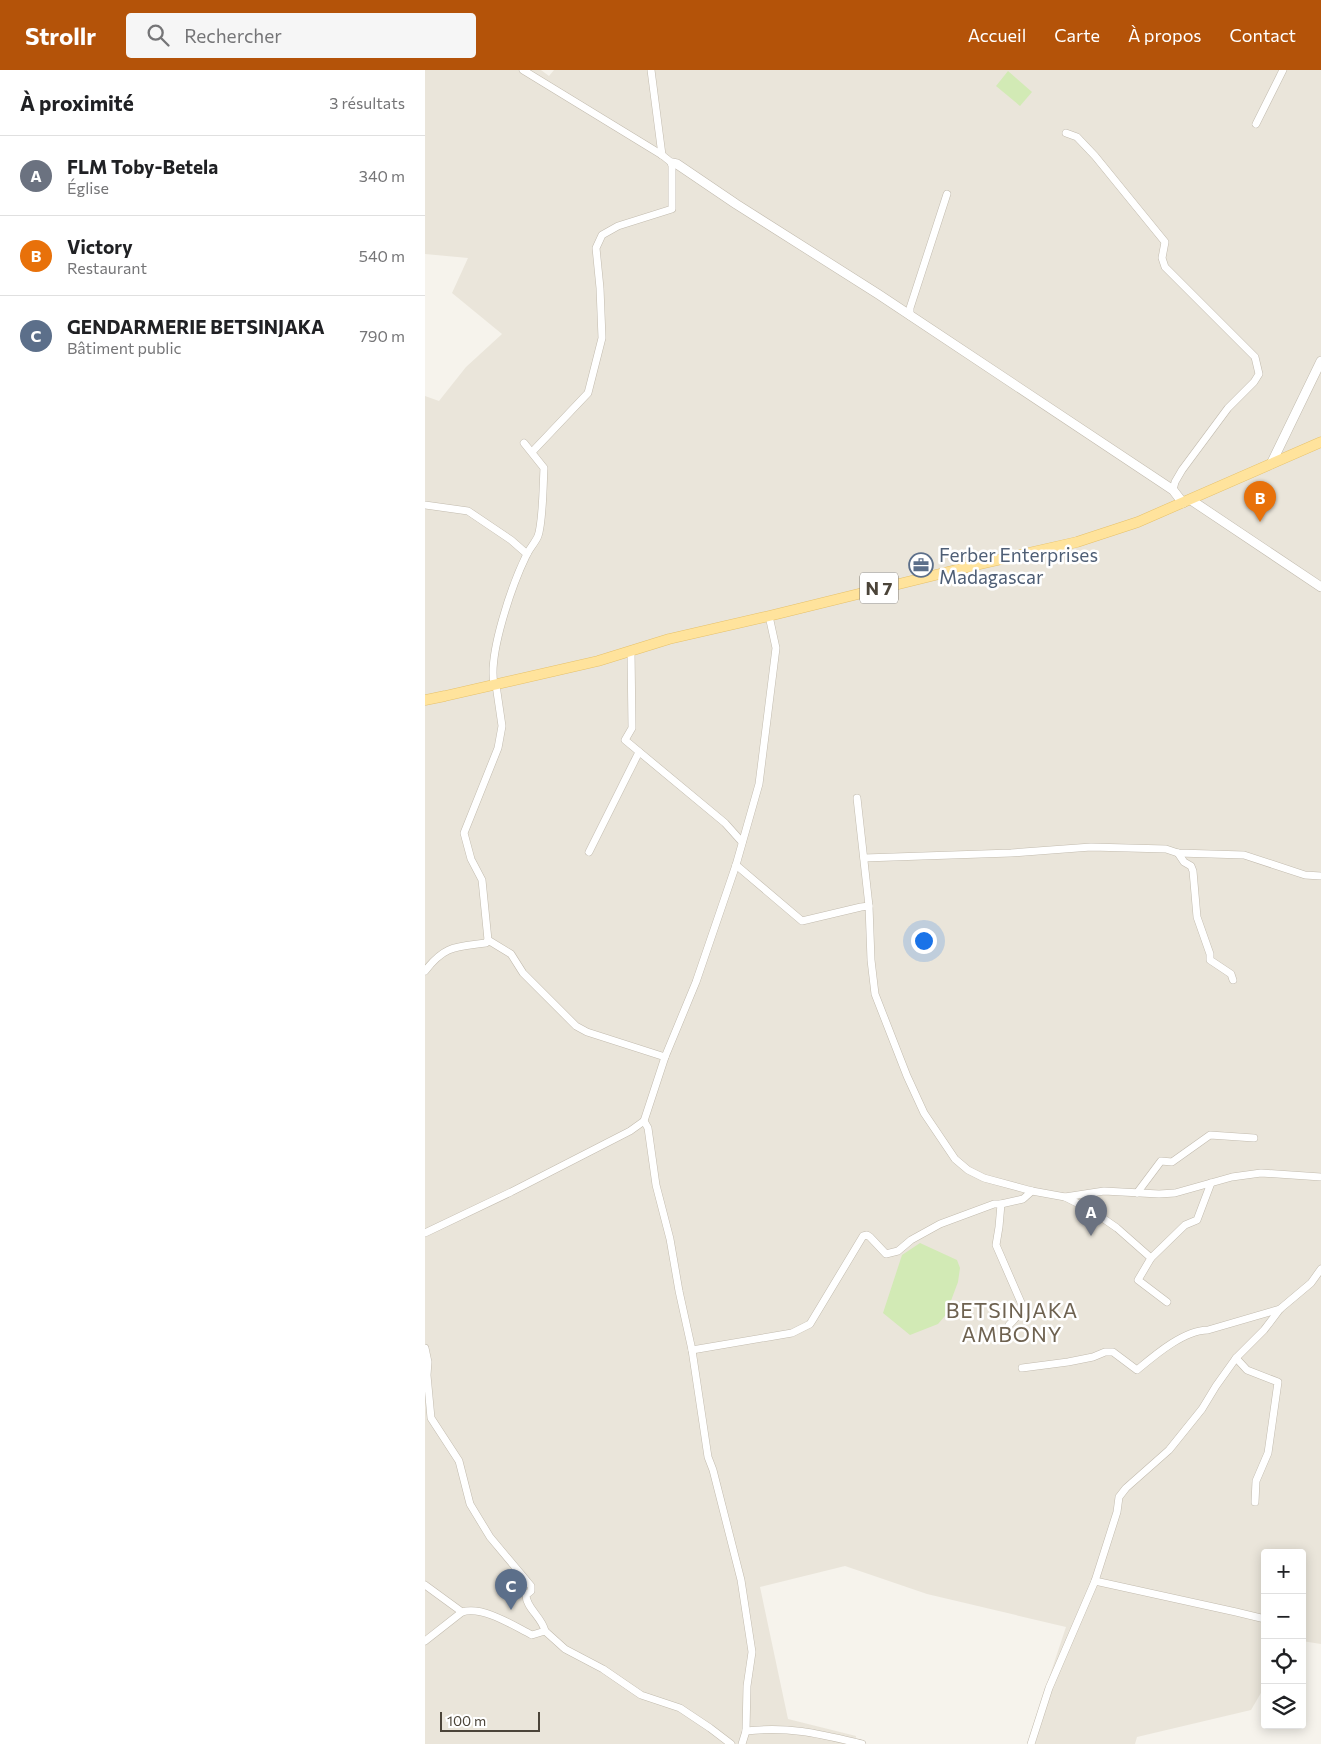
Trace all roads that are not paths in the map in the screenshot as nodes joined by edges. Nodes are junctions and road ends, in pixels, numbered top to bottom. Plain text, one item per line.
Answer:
1 (523, 70) edge
2 (651, 70) edge
3 (1283, 70) edge
4 (1256, 124) dead end
5 (1066, 133) dead end
6 (662, 155) junction
7 (672, 163) junction
8 (947, 194) dead end
9 (910, 316) junction
10 (1321, 361) edge
11 (1321, 442) edge
12 (524, 443) dead end
13 (532, 452) junction
14 (1271, 464) junction
15 (1173, 490) junction
16 (1187, 502) junction
17 (425, 505) edge
18 (527, 554) junction
19 (1321, 587) edge
20 (769, 616) junction
21 (631, 651) junction
22 (495, 684) junction
23 (425, 700) edge
24 (639, 752) junction
25 (857, 798) dead end
26 (743, 842) junction
27 (589, 852) dead end
28 (1179, 853) junction
29 (864, 858) junction
30 (736, 865) junction
31 (1321, 876) edge
32 (869, 906) junction
33 (489, 940) junction
34 (425, 970) edge
35 (1233, 980) dead end
36 (665, 1057) junction
37 (644, 1121) junction
38 (1254, 1138) dead end
39 (1321, 1176) edge
40 (1211, 1183) junction
41 (1032, 1191) junction
42 (1137, 1193) junction
43 (1065, 1197) junction
44 (1001, 1204) junction
45 (425, 1233) edge
46 (1151, 1258) junction
47 (1321, 1269) edge
48 (1167, 1302) dead end
49 (1280, 1309) junction
50 (1009, 1325) dead end
51 (425, 1348) edge
52 (693, 1350) junction
53 (1236, 1358) junction
54 (1022, 1368) dead end
55 (1255, 1502) dead end
56 (1095, 1581) junction
57 (425, 1585) edge
58 (462, 1612) junction
59 (1261, 1618) edge
60 (545, 1631) junction
61 (425, 1641) edge
62 (747, 1731) junction
63 (731, 1744) edge
64 (742, 1744) edge
65 (862, 1744) edge
66 (1031, 1744) edge

1 - 6 street
2 - 6 street
3 - 4 street
5 - 15 street
6 - 7 street
7 - 9 street
7 - 13 street
8 - 9 street
9 - 15 street
10 - 14 street
11 - 14 main road, N 7
12 - 13 street
13 - 18 street
14 - 16 main road, N 7
15 - 16 street
16 - 19 street
16 - 20 main road, N 7
17 - 18 street
18 - 22 street
20 - 21 main road, N 7
20 - 26 street
21 - 22 main road, N 7
21 - 24 street
22 - 23 main road, N 7
22 - 33 street
24 - 26 street
24 - 27 street
25 - 29 street
26 - 30 street
28 - 29 street
28 - 31 street
28 - 35 street
29 - 32 street
30 - 32 street
30 - 36 street
32 - 41 street
33 - 34 street
33 - 36 street
36 - 37 street
37 - 45 street
37 - 52 street
38 - 42 street
39 - 40 street
40 - 42 street
40 - 46 street
41 - 43 street
41 - 44 street
42 - 43 street
43 - 46 street
44 - 50 street
44 - 52 street
46 - 48 street
47 - 49 street
49 - 53 street
49 - 54 street
51 - 60 street
52 - 62 street
53 - 55 street
53 - 56 street
56 - 59 street
56 - 66 street
57 - 58 street
58 - 60 street
58 - 61 street
60 - 63 street
62 - 64 street
62 - 65 street

